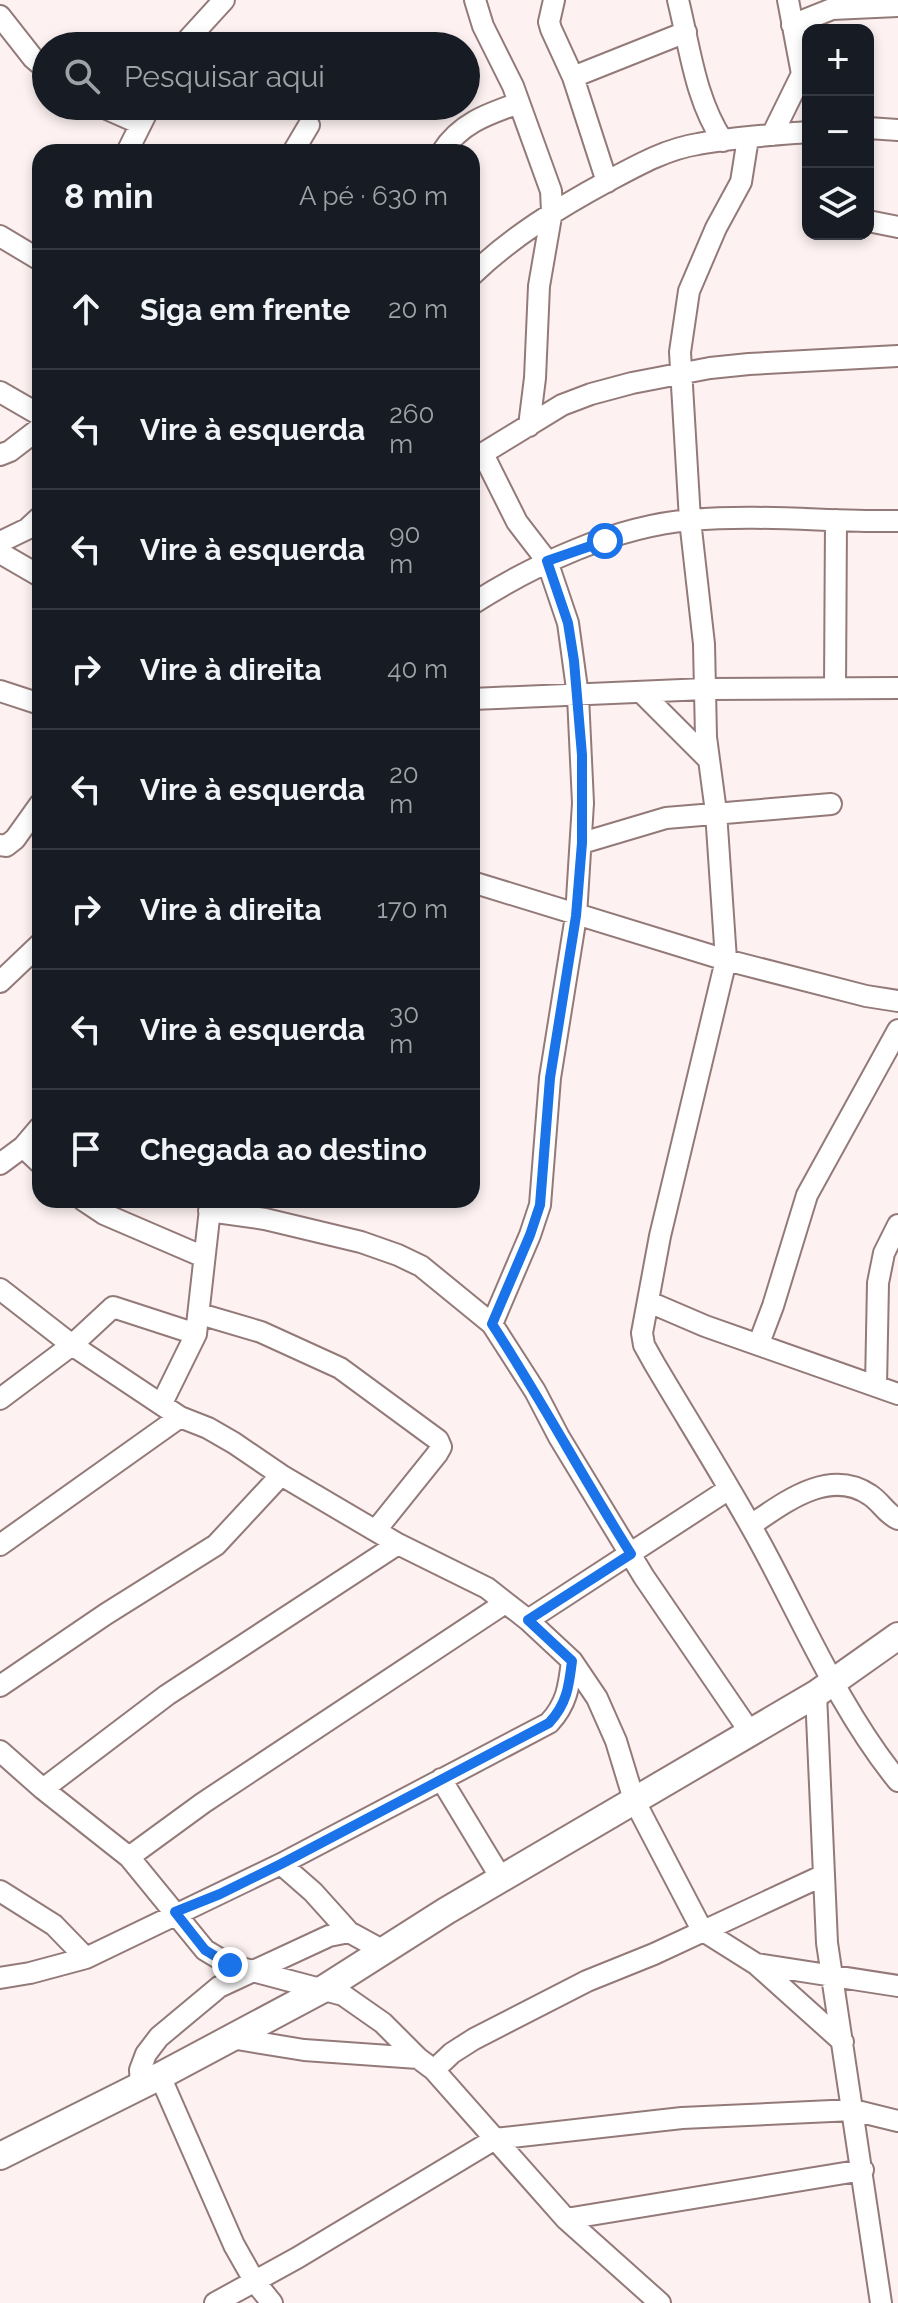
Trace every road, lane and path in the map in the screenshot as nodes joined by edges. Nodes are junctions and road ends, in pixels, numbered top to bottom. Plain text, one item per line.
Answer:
1 (475, 0) edge
2 (554, 0) edge
3 (678, 0) edge
4 (788, 0) edge
5 (216, 3) edge
6 (898, 6) edge
7 (0, 16) edge
8 (792, 25) junction
9 (193, 32) edge
10 (686, 32) junction
11 (32, 57) edge
12 (802, 67) edge
13 (573, 77) junction
14 (802, 85) edge
15 (519, 103) junction
16 (480, 118) edge
17 (143, 120) edge
18 (476, 120) edge
19 (309, 125) dead end
20 (874, 128) edge
21 (898, 130) edge
22 (802, 132) edge
23 (772, 135) junction
24 (748, 138) junction
25 (723, 141) junction
26 (131, 144) edge
27 (298, 144) edge
28 (448, 144) edge
29 (607, 182) junction
30 (552, 211) junction
31 (874, 222) edge
32 (898, 227) edge
33 (0, 236) edge
34 (32, 255) edge
35 (480, 268) edge
36 (889, 357) edge
37 (898, 371) edge
38 (679, 375) junction
39 (0, 392) edge
40 (32, 410) edge
41 (529, 426) junction
42 (32, 434) edge
43 (0, 455) edge
44 (480, 456) edge
45 (480, 460) edge
46 (690, 520) junction
47 (836, 520) junction
48 (898, 521) edge
49 (32, 524) edge
50 (0, 542) edge
51 (0, 553) edge
52 (547, 561) junction
53 (32, 571) edge
54 (480, 599) edge
55 (835, 688) junction
56 (898, 688) edge
57 (705, 689) junction
58 (0, 691) edge
59 (642, 693) junction
60 (578, 696) junction
61 (480, 699) edge
62 (32, 701) edge
63 (708, 759) junction
64 (831, 804) dead end
65 (716, 812) junction
66 (32, 815) edge
67 (582, 843) junction
68 (0, 845) edge
69 (480, 885) edge
70 (576, 916) junction
71 (32, 952) edge
72 (726, 960) junction
73 (0, 982) edge
74 (898, 1001) edge
75 (898, 1030) edge
76 (32, 1136) edge
77 (23, 1147) junction
78 (32, 1155) edge
79 (0, 1164) edge
80 (95, 1208) edge
81 (210, 1208) edge
82 (218, 1208) edge
83 (898, 1225) edge
84 (204, 1257) junction
85 (0, 1289) edge
86 (649, 1302) junction
87 (198, 1324) junction
88 (492, 1324) junction
89 (759, 1343) junction
90 (72, 1345) junction
91 (876, 1386) junction
92 (898, 1394) edge
93 (0, 1399) edge
94 (162, 1403) junction
95 (180, 1417) junction
96 (281, 1475) junction
97 (729, 1489) junction
98 (898, 1519) edge
99 (751, 1525) junction
100 (376, 1530) junction
101 (398, 1544) junction
102 (0, 1545) edge
103 (631, 1554) junction
104 (505, 1603) junction
105 (528, 1620) junction
106 (898, 1636) edge
107 (572, 1661) junction
108 (0, 1686) edge
109 (825, 1687) junction
110 (750, 1732) junction
111 (0, 1751) edge
112 (441, 1779) junction
113 (898, 1781) edge
114 (43, 1789) junction
115 (634, 1800) junction
116 (129, 1857) junction
117 (281, 1864) junction
118 (824, 1875) junction
119 (501, 1878) junction
120 (0, 1891) edge
121 (175, 1912) junction
122 (702, 1930) junction
123 (349, 1932) junction
124 (382, 1950) junction
125 (86, 1958) junction
126 (756, 1964) junction
127 (249, 1971) junction
128 (833, 1977) junction
129 (0, 1978) edge
130 (898, 1986) edge
131 (325, 1988) junction
132 (231, 2038) junction
133 (843, 2042) junction
134 (426, 2064) junction
135 (150, 2081) junction
136 (853, 2110) junction
137 (898, 2121) edge
138 (495, 2139) junction
139 (0, 2156) edge
140 (863, 2170) junction
141 (566, 2219) junction
142 (255, 2282) junction
143 (215, 2303) edge
144 (272, 2303) edge
145 (660, 2303) edge
146 (881, 2303) edge

1 - 15 street
2 - 13 street
3 - 10 street
4 - 8 street
5 - 9 street
6 - 8 street
7 - 11 street
8 - 12 street
10 - 13 street
10 - 25 street
13 - 29 street
14 - 23 street
15 - 16 street
15 - 30 street
17 - 26 street
18 - 28 street
19 - 27 street
20 - 21 street
22 - 23 street
23 - 24 street
24 - 25 street
24 - 38 street
25 - 29 street
29 - 30 street
30 - 35 street
30 - 41 street
31 - 32 street
33 - 34 street
36 - 37 street
36 - 38 street
38 - 41 street
38 - 46 street
39 - 40 street
41 - 44 street
42 - 43 street
45 - 52 street
46 - 47 street
46 - 52 street
46 - 57 street
47 - 48 street
47 - 55 street
49 - 50 street
51 - 53 street
52 - 54 street
52 - 60 street
55 - 56 street
55 - 57 street
57 - 59 street
57 - 63 street
58 - 62 street
59 - 60 street
59 - 63 street
60 - 61 street
60 - 67 street
63 - 65 street
64 - 65 street
65 - 67 street
65 - 72 street
66 - 68 street
67 - 70 street
69 - 70 street
70 - 72 street
70 - 88 street
71 - 73 street
72 - 74 street
72 - 86 street
75 - 89 street
76 - 77 street
77 - 78 street
77 - 79 street
80 - 84 street
81 - 84 street
82 - 88 street
83 - 91 street
84 - 87 street
85 - 90 street
86 - 89 street
86 - 97 street
87 - 90 street
87 - 94 street
87 - 100 street
88 - 103 street
89 - 91 street
90 - 93 street
90 - 94 street
91 - 92 street
94 - 95 street
95 - 96 street
95 - 102 street
96 - 100 street
96 - 108 street
97 - 99 street
97 - 103 street
98 - 99 street
99 - 109 street
100 - 101 street
101 - 104 street
101 - 114 street
103 - 105 street
103 - 110 street
104 - 105 street
104 - 116 street
105 - 107 street
106 - 109 street
107 - 112 street
107 - 115 street
109 - 110 street
109 - 113 street
109 - 118 street
110 - 115 street
111 - 114 street
112 - 117 street
112 - 119 street
114 - 116 street
115 - 119 street
115 - 122 street
116 - 121 street
117 - 121 street
117 - 123 street
118 - 122 street
118 - 128 street
119 - 124 street
120 - 125 street
121 - 125 street
121 - 127 street
122 - 126 street
122 - 134 street
123 - 124 street
123 - 127 street
124 - 131 street
125 - 129 street
126 - 128 street
126 - 133 street
127 - 131 street
127 - 135 street
128 - 130 street
128 - 133 street
131 - 132 street
131 - 134 street
132 - 134 street
132 - 135 street
133 - 136 street
134 - 138 street
135 - 139 street
135 - 142 street
136 - 137 street
136 - 138 street
136 - 140 street
138 - 141 street
138 - 142 street
140 - 141 street
140 - 146 street
141 - 145 street
142 - 143 street
142 - 144 street

